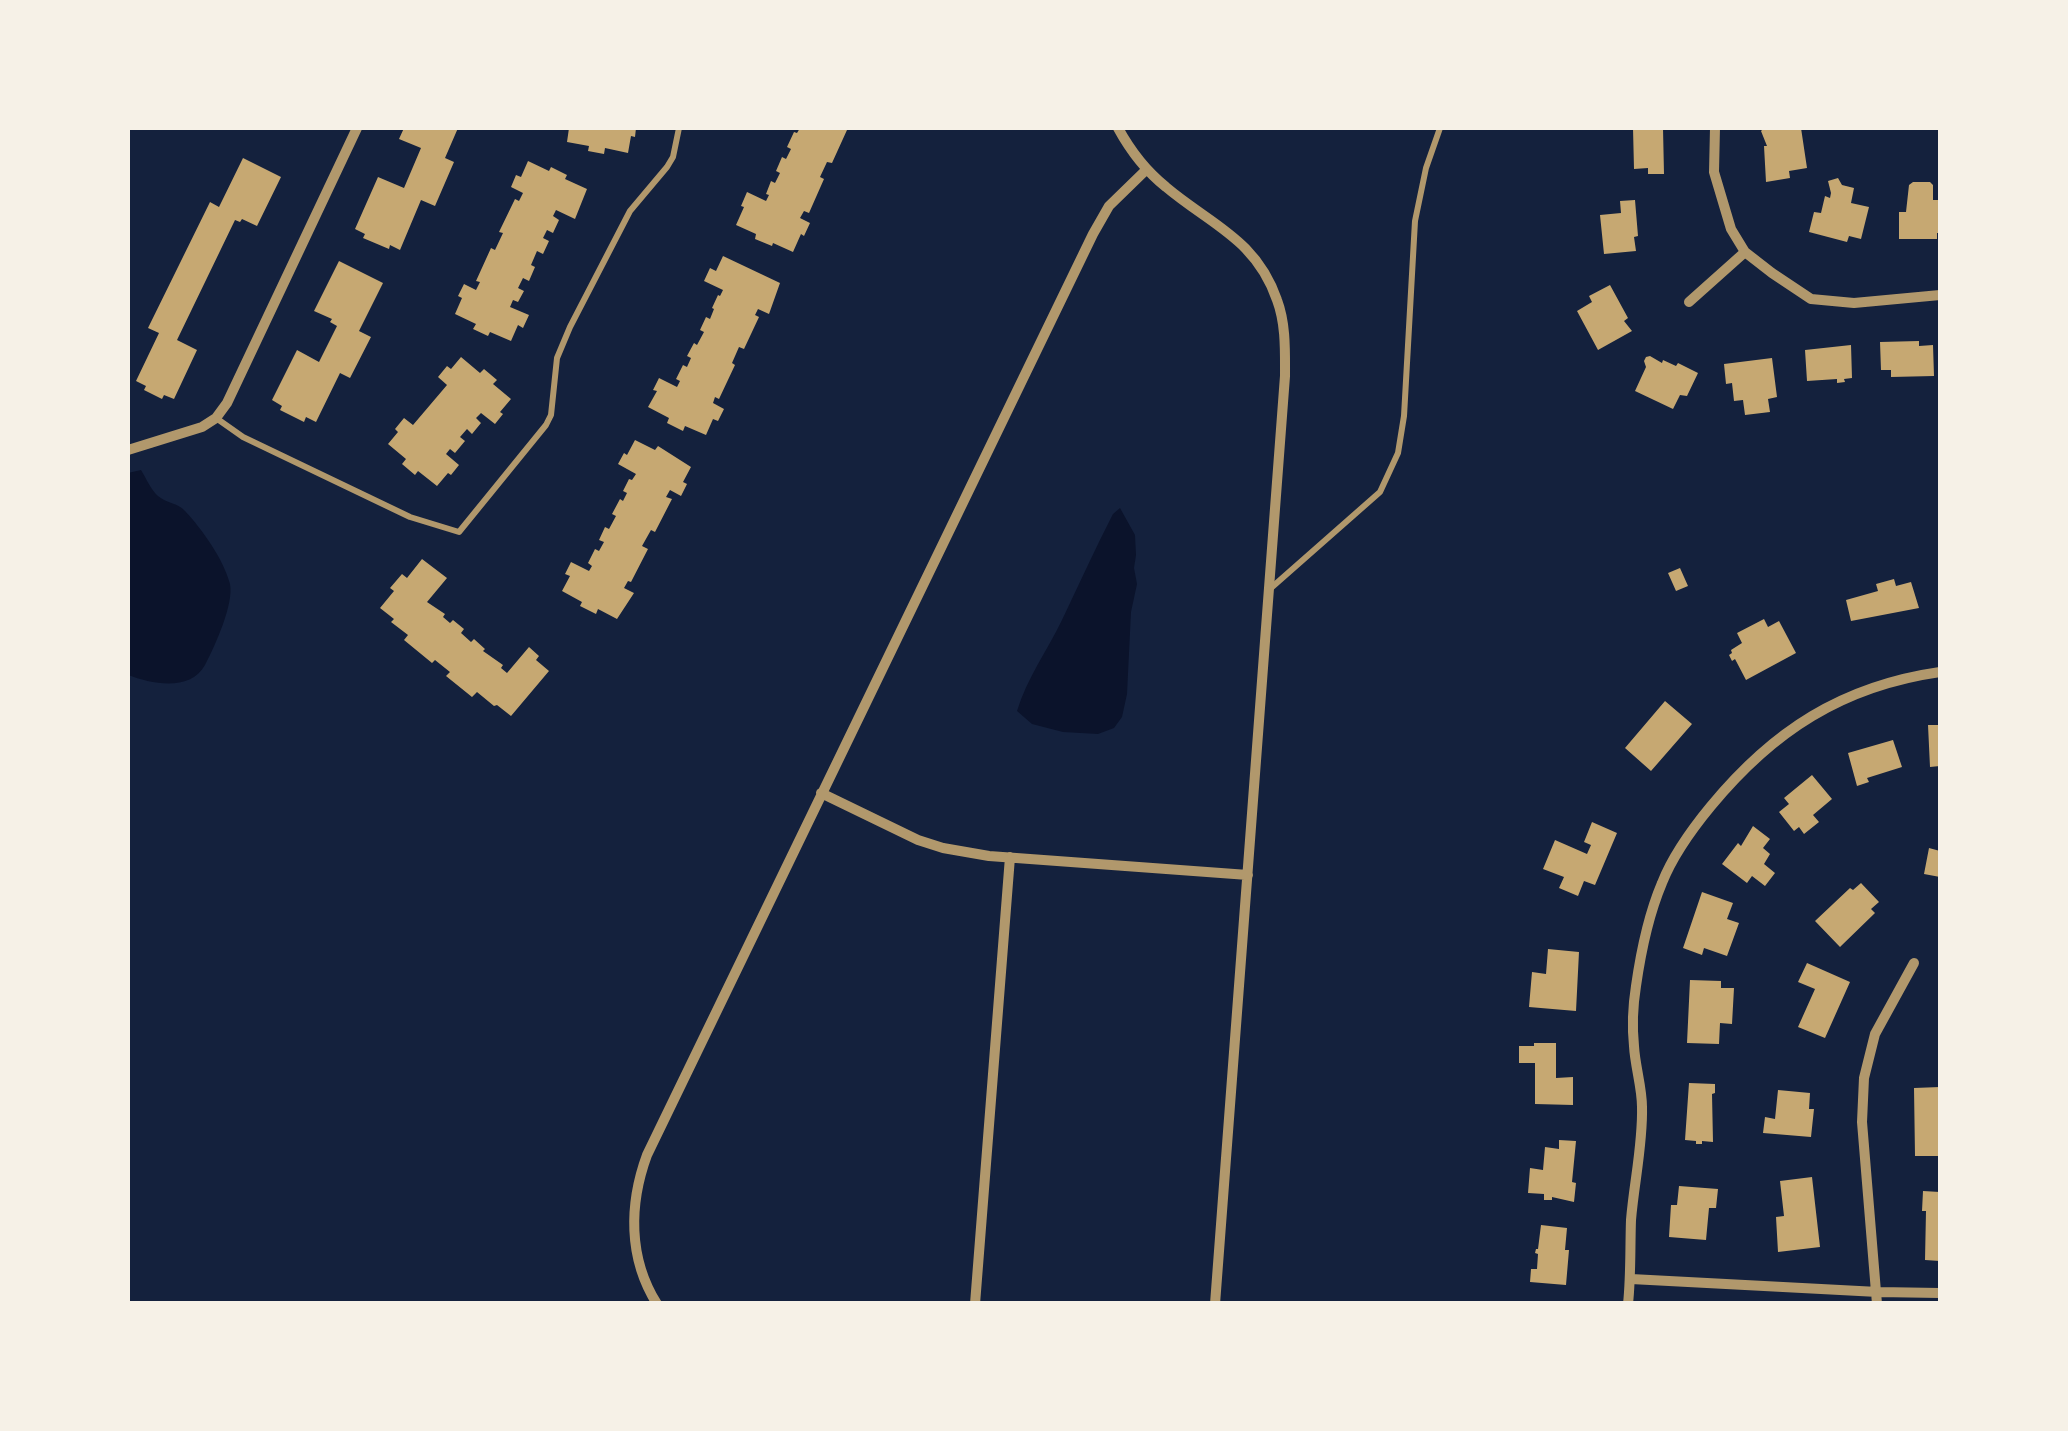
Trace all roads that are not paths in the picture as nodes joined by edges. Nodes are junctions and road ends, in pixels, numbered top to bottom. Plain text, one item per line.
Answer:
1 (357, 128) edge
2 (680, 128) edge
3 (1118, 128) edge
4 (1440, 128) edge
5 (1715, 128) edge
6 (1147, 169) junction
7 (1744, 252) junction
8 (1940, 295) edge
9 (1689, 302) dead end
10 (216, 418) junction
11 (128, 450) edge
12 (1270, 589) junction
13 (1940, 672) edge
14 (822, 793) junction
15 (1010, 857) junction
16 (1248, 875) junction
17 (1914, 963) dead end
18 (1631, 1279) junction
19 (1940, 1293) edge
20 (1877, 1298) edge
21 (657, 1304) edge
22 (976, 1304) edge
23 (1215, 1304) edge
24 (1628, 1304) edge

1 - 10 street
2 - 10 lane
3 - 6 street
4 - 12 lane
5 - 7 street
6 - 12 street
6 - 14 street
7 - 8 street
7 - 9 street
10 - 11 street
12 - 16 street
13 - 18 street
14 - 15 street
14 - 21 street
15 - 16 street
15 - 22 street
16 - 23 street
17 - 20 street
18 - 20 street
18 - 24 street
19 - 20 street

